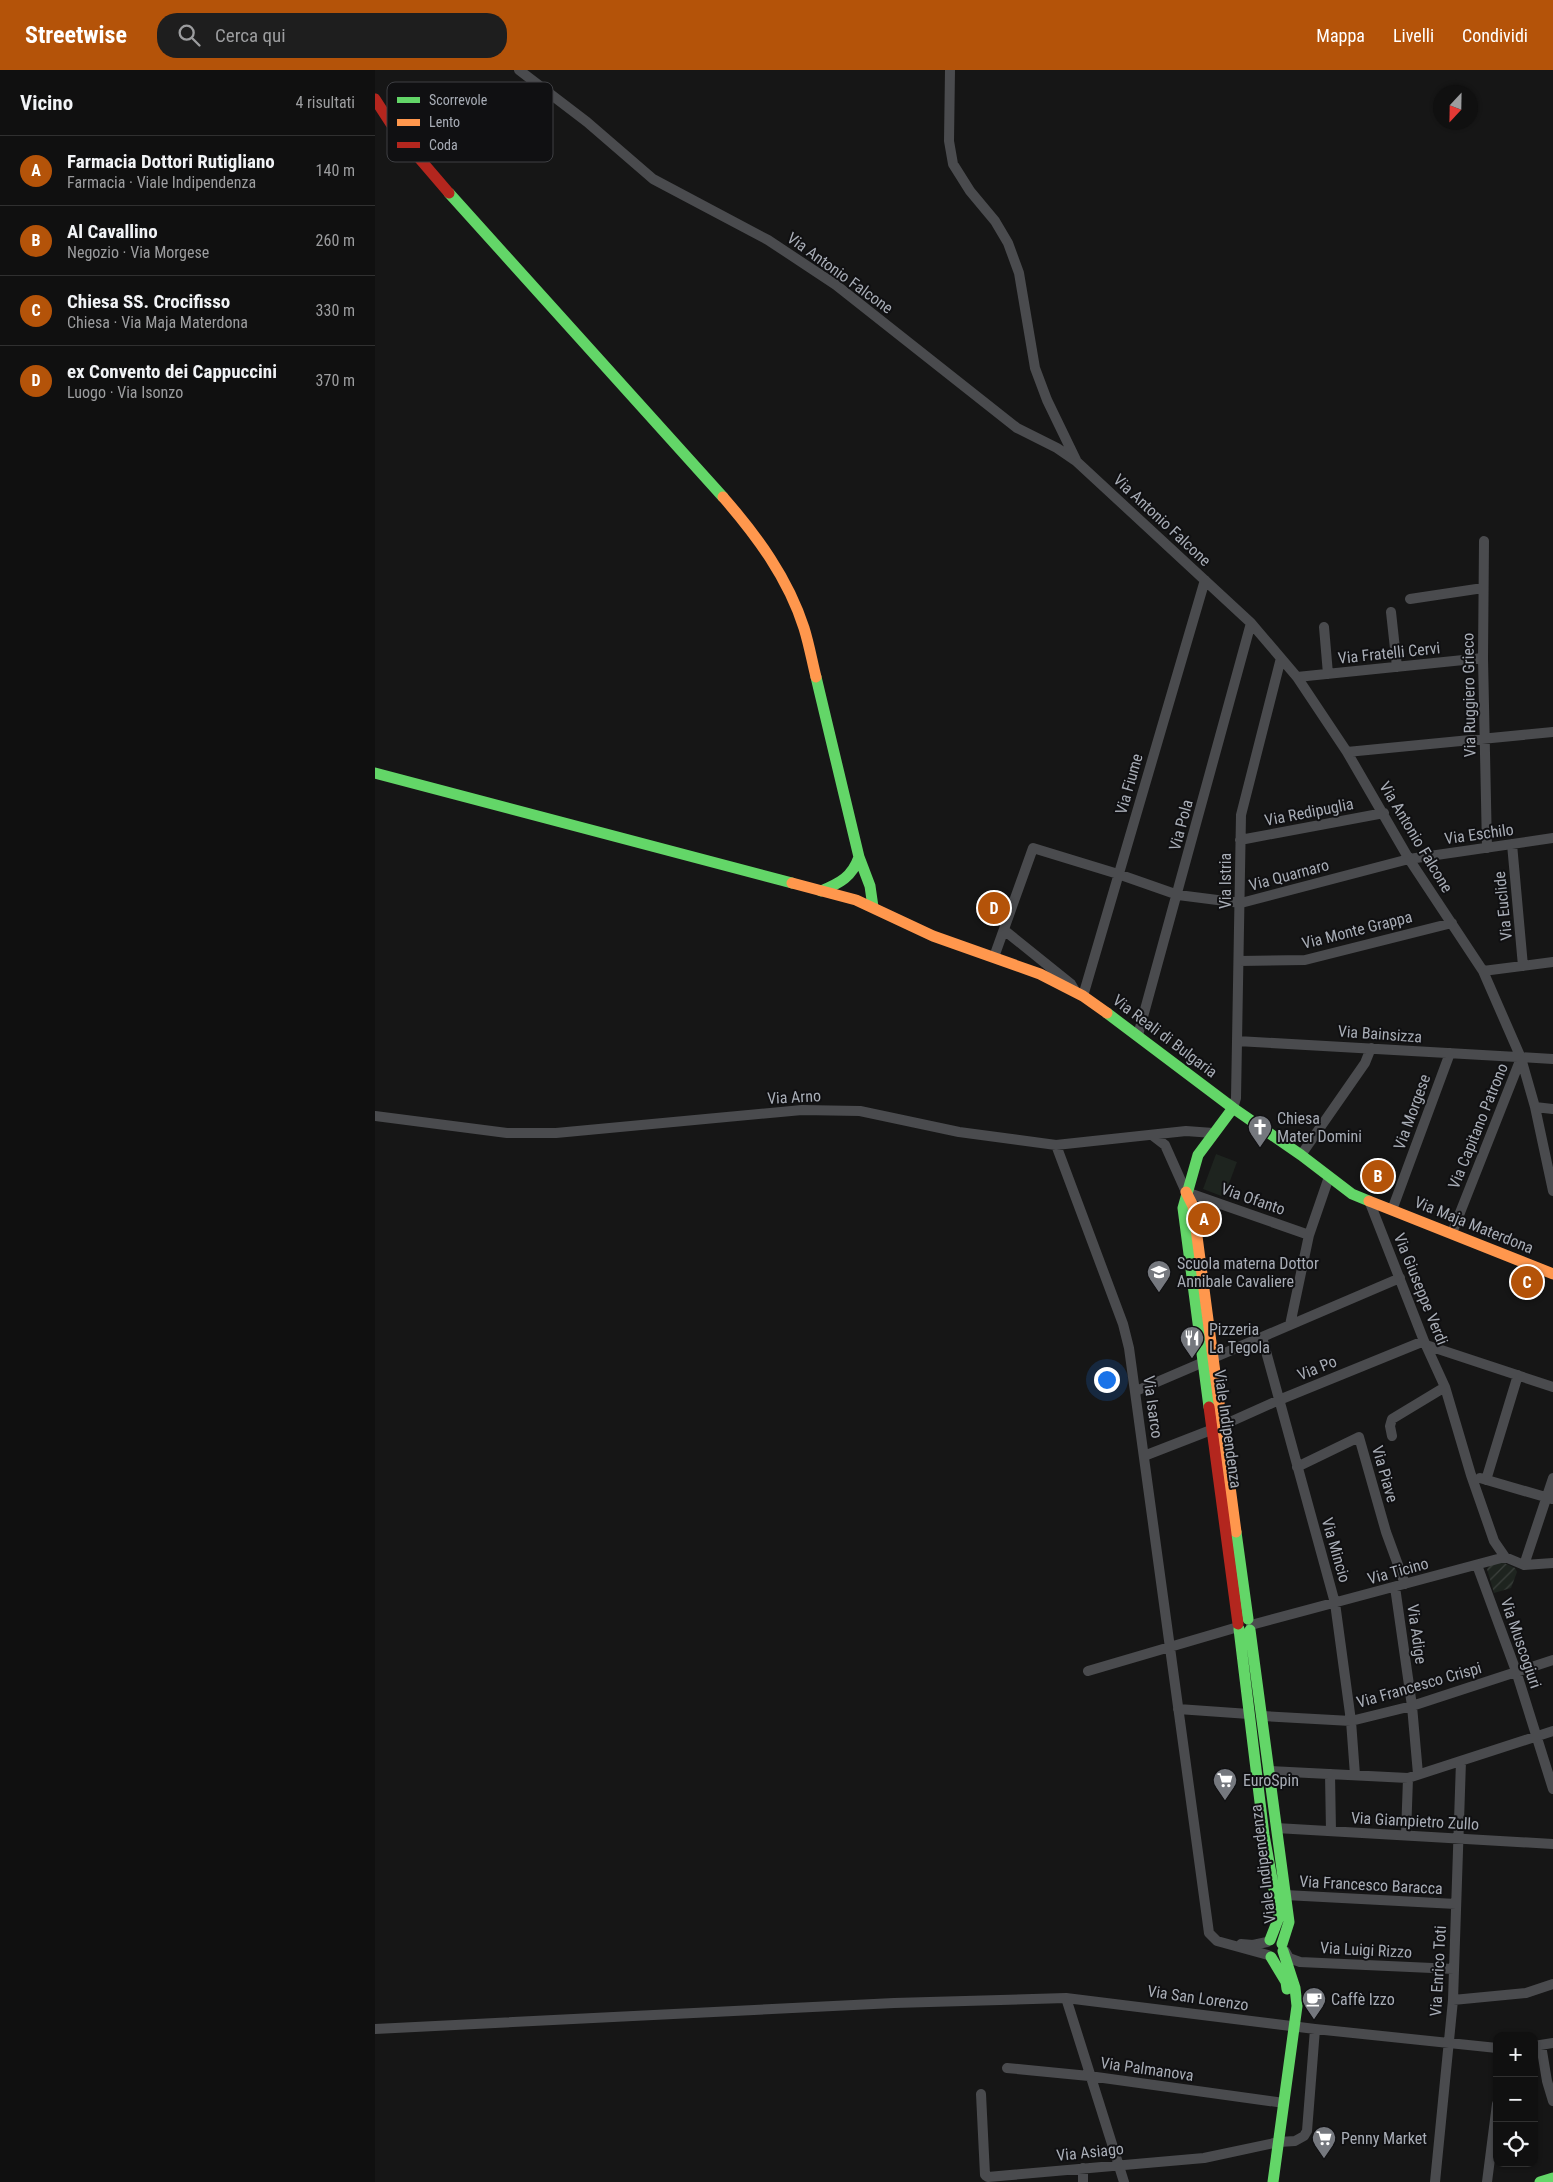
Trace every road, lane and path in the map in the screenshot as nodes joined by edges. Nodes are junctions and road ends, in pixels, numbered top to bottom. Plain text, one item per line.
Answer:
1 (519, 70) edge
2 (950, 70) edge
3 (535, 82) edge
4 (553, 96) edge
5 (375, 99) edge
6 (387, 118) edge
7 (422, 162) edge
8 (1076, 461) junction
9 (1483, 541) dead end
10 (1205, 580) junction
11 (1483, 588) junction
12 (1410, 599) dead end
13 (1391, 612) dead end
14 (1251, 623) junction
15 (1324, 627) dead end
16 (1281, 658) junction
17 (1483, 658) junction
18 (1397, 667) junction
19 (1328, 674) junction
20 (1297, 677) junction
21 (1553, 732) edge
22 (1484, 737) junction
23 (1347, 752) junction
24 (375, 773) edge
25 (1384, 813) junction
26 (1553, 838) edge
27 (1240, 840) junction
28 (1512, 844) junction
29 (1487, 848) junction
30 (859, 857) junction
31 (1409, 858) junction
32 (854, 873) junction
33 (1118, 874) junction
34 (821, 891) junction
35 (1178, 895) junction
36 (856, 900) junction
37 (1241, 903) junction
38 (873, 907) junction
39 (1452, 923) junction
40 (1004, 930) junction
41 (994, 957) junction
42 (1239, 961) junction
43 (1553, 962) edge
44 (1523, 966) junction
45 (1483, 971) junction
46 (1079, 994) junction
47 (1138, 1034) junction
48 (1237, 1041) junction
49 (1371, 1048) junction
50 (1449, 1053) junction
51 (1521, 1058) junction
52 (1553, 1059) edge
53 (1535, 1107) junction
54 (1233, 1108) junction
55 (1553, 1109) edge
56 (375, 1116) edge
57 (1213, 1133) junction
58 (1152, 1135) junction
59 (1056, 1145) junction
60 (1301, 1155) junction
61 (1329, 1177) junction
62 (1553, 1191) edge
63 (1186, 1192) junction
64 (1371, 1202) junction
65 (1392, 1210) junction
66 (1452, 1233) junction
67 (1309, 1235) junction
68 (1553, 1274) edge
69 (1400, 1278) junction
70 (1290, 1325) junction
71 (1262, 1337) junction
72 (1425, 1343) junction
73 (1208, 1361) junction
74 (1518, 1375) junction
75 (1445, 1386) junction
76 (1553, 1387) edge
77 (1135, 1392) junction
78 (1279, 1400) junction
79 (1216, 1428) junction
80 (1392, 1436) dead end
81 (1144, 1456) junction
82 (1297, 1467) junction
83 (1471, 1475) junction
84 (1553, 1478) edge
85 (1485, 1480) junction
86 (1550, 1498) edge
87 (1505, 1557) junction
88 (1553, 1563) edge
89 (1477, 1565) junction
90 (1524, 1565) junction
91 (1400, 1586) junction
92 (1335, 1603) junction
93 (1244, 1626) junction
94 (1169, 1647) junction
95 (1553, 1660) edge
96 (1088, 1671) dead end
97 (1516, 1672) junction
98 (1412, 1706) junction
99 (1178, 1708) junction
100 (1249, 1714) junction
101 (1261, 1716) junction
102 (1351, 1720) junction
103 (1553, 1731) edge
104 (1537, 1737) junction
105 (1461, 1761) junction
106 (1269, 1770) junction
107 (1330, 1774) junction
108 (1418, 1774) junction
109 (1355, 1775) junction
110 (1408, 1778) junction
111 (1553, 1789) edge
112 (1276, 1828) junction
113 (1331, 1831) junction
114 (1406, 1835) junction
115 (1459, 1838) junction
116 (1551, 1844) edge
117 (1553, 1855) edge
118 (1285, 1895) junction
119 (1456, 1904) junction
120 (1268, 1941) junction
121 (1226, 1944) junction
122 (1283, 1947) junction
123 (1269, 1956) junction
124 (1454, 1969) junction
125 (1553, 1984) edge
126 (1066, 1998) junction
127 (1453, 2000) junction
128 (1294, 2026) junction
129 (375, 2029) edge
130 (1315, 2029) junction
131 (1553, 2043) edge
132 (1449, 2044) junction
133 (1538, 2045) edge
134 (1493, 2048) edge
135 (1007, 2068) dead end
136 (1089, 2076) junction
137 (981, 2094) dead end
138 (1553, 2101) edge
139 (1284, 2103) junction
140 (1495, 2122) edge
141 (1279, 2142) junction
142 (1119, 2164) junction
143 (1083, 2168) junction
144 (1553, 2178) edge
145 (1083, 2182) edge
146 (1124, 2182) edge
147 (1273, 2182) edge
148 (1435, 2182) edge
149 (1487, 2182) edge
150 (1540, 2182) edge

1 - 3 street, Via Antonio Falcone
2 - 8 street
4 - 8 street, Via Antonio Falcone
5 - 6 street
7 - 30 street
8 - 10 street, Via Antonio Falcone
9 - 11 street, Via Ruggiero Grieco
10 - 14 street, Via Antonio Falcone
10 - 33 street, Via Fiume
11 - 12 street
11 - 17 street, Via Ruggiero Grieco
13 - 18 street
14 - 16 street, Via Antonio Falcone
14 - 35 street, Via Pola
15 - 19 street
16 - 20 street, Via Antonio Falcone
16 - 27 street, Via Istria
17 - 18 street, Via Fratelli Cervi
17 - 22 street, Via Ruggiero Grieco
18 - 19 street, Via Fratelli Cervi
19 - 20 street, Via Fratelli Cervi
20 - 23 street, Via Antonio Falcone
21 - 22 street
22 - 23 street
22 - 29 street, Via Ruggiero Grieco
23 - 25 street, Via Antonio Falcone
24 - 34 street, Via Reali di Bulgaria
25 - 27 street, Via Redipuglia
25 - 31 street, Via Antonio Falcone
26 - 28 street, Via Eschilo
27 - 37 street, Via Istria
28 - 29 street, Via Eschilo
28 - 44 street, Via Euclide
29 - 31 street, Via Eschilo
30 - 32 street
30 - 38 street
31 - 37 street, Via Quarnaro
31 - 39 street, Via Antonio Falcone
32 - 34 street
32 - 36 street
33 - 35 street, Via Quarnaro
33 - 40 street, Via Quarnaro
33 - 46 street, Via Fiume
34 - 36 street, Via Reali di Bulgaria
35 - 37 street, Via Quarnaro
35 - 47 street, Via Pola
36 - 38 street, Via Reali di Bulgaria
37 - 42 street, Via Istria
38 - 41 street, Via Reali di Bulgaria
39 - 42 street, Via Monte Grappa
39 - 45 street, Via Antonio Falcone
40 - 41 street
40 - 46 street, Via Reali di Bulgaria
41 - 46 street, Via Reali di Bulgaria
42 - 48 street, Via Istria
43 - 44 street
44 - 45 street
45 - 51 street, Via Antonio Falcone
46 - 47 street, Via Reali di Bulgaria
47 - 54 street, Via Reali di Bulgaria
48 - 49 street, Via Bainsizza
48 - 54 street, Via Istria
49 - 50 street, Via Bainsizza
49 - 60 street
50 - 51 street, Via Bainsizza
50 - 65 street, Via Morgese
51 - 52 street, Via Bainsizza
51 - 53 street, Via Antonio Falcone
51 - 66 street, Via Capitano Patrono
53 - 55 street
53 - 62 street, Via Antonio Falcone
54 - 57 street, Viale Indipendenza
54 - 60 street, Via Maja Materdona
56 - 59 street, Via Arno
57 - 58 street, Via Arno
57 - 63 street, Viale Indipendenza
58 - 59 street, Via Arno
58 - 63 street
59 - 77 street, Via Isarco
60 - 61 street, Via Maja Materdona
61 - 64 street, Via Maja Materdona
61 - 67 street
63 - 67 street, Via Ofanto
63 - 73 street, Viale Indipendenza
64 - 65 street, Via Maja Materdona
64 - 69 street, Via Giuseppe Verdi
65 - 66 street, Via Maja Materdona
66 - 68 street, Via Maja Materdona
67 - 70 street
69 - 70 street
69 - 72 street, Via Giuseppe Verdi
70 - 71 street
71 - 73 street
71 - 78 street, Via Mincio
72 - 74 street
72 - 75 street, Via Giuseppe Verdi
72 - 78 street, Via Po
73 - 77 street
73 - 79 street, Viale Indipendenza
74 - 76 street
74 - 85 street
75 - 80 street
75 - 83 street, Via Giuseppe Verdi
77 - 81 street, Via Isarco
78 - 79 street, Via Po
78 - 82 street, Via Mincio
79 - 81 street, Via Po
79 - 93 street, Viale Indipendenza
81 - 94 street, Via Isarco
82 - 91 street, Via Piave
82 - 92 street, Via Mincio
83 - 85 street
83 - 87 street, Via Giuseppe Verdi
84 - 86 street
85 - 86 street
86 - 90 street
87 - 89 street, Via Ticino
87 - 90 street
88 - 90 street
89 - 91 street, Via Ticino
89 - 97 street, Via Muscogiuri
91 - 92 street, Via Ticino
91 - 98 street, Via Adige
92 - 93 street, Via Ticino
92 - 102 street, Via Mincio
93 - 94 street, Via Ticino
93 - 100 street, Viale Indipendenza
93 - 101 street, Viale Indipendenza
94 - 96 street, Via Ticino
94 - 99 street, Via Isarco
95 - 97 street, Via Francesco Crispi
97 - 98 street, Via Francesco Crispi
97 - 104 street, Via Muscogiuri
98 - 102 street, Via Francesco Crispi
98 - 108 street, Via Adige
99 - 100 street
99 - 121 street, Via Isarco
100 - 120 street, Viale Indipendenza
101 - 102 street, Via Francesco Crispi
101 - 106 street, Viale Indipendenza
102 - 109 street, Via Mincio
103 - 104 street
104 - 105 street
104 - 111 street, Via Muscogiuri
105 - 108 street
105 - 115 street, Via Enrico Toti
106 - 107 street
106 - 112 street, Viale Indipendenza
107 - 109 street
107 - 113 street
108 - 110 street
109 - 110 street
110 - 114 street
112 - 113 street, Via Giampietro Zullo
112 - 118 street, Viale Indipendenza
113 - 114 street, Via Giampietro Zullo
114 - 115 street, Via Giampietro Zullo
115 - 116 street, Via Giampietro Zullo
115 - 119 street, Via Enrico Toti
116 - 117 street
118 - 119 street, Via Francesco Baracca
118 - 122 street, Viale Indipendenza
119 - 124 street, Via Enrico Toti
120 - 121 street
120 - 122 street
120 - 123 street
121 - 123 street
122 - 123 street
122 - 124 street, Via Luigi Rizzo
122 - 128 street
123 - 128 street
124 - 127 street, Via Enrico Toti
125 - 127 street
126 - 128 street, Via San Lorenzo
126 - 129 street, Via San Lorenzo
126 - 136 street
127 - 132 street, Via Enrico Toti
128 - 130 street, Via San Lorenzo
128 - 139 street
130 - 132 street, Via San Lorenzo
130 - 141 street, Via Asiago
131 - 133 street
132 - 134 street, Via San Lorenzo
132 - 148 street, Via Enrico Toti
133 - 138 street
135 - 136 street, Via Palmanova
136 - 139 street, Via Palmanova
136 - 142 street
137 - 143 street, Via Asiago
139 - 141 street
140 - 149 street
141 - 142 street, Via Asiago
141 - 147 street
142 - 143 street, Via Asiago
142 - 146 street
143 - 145 street
144 - 150 street

